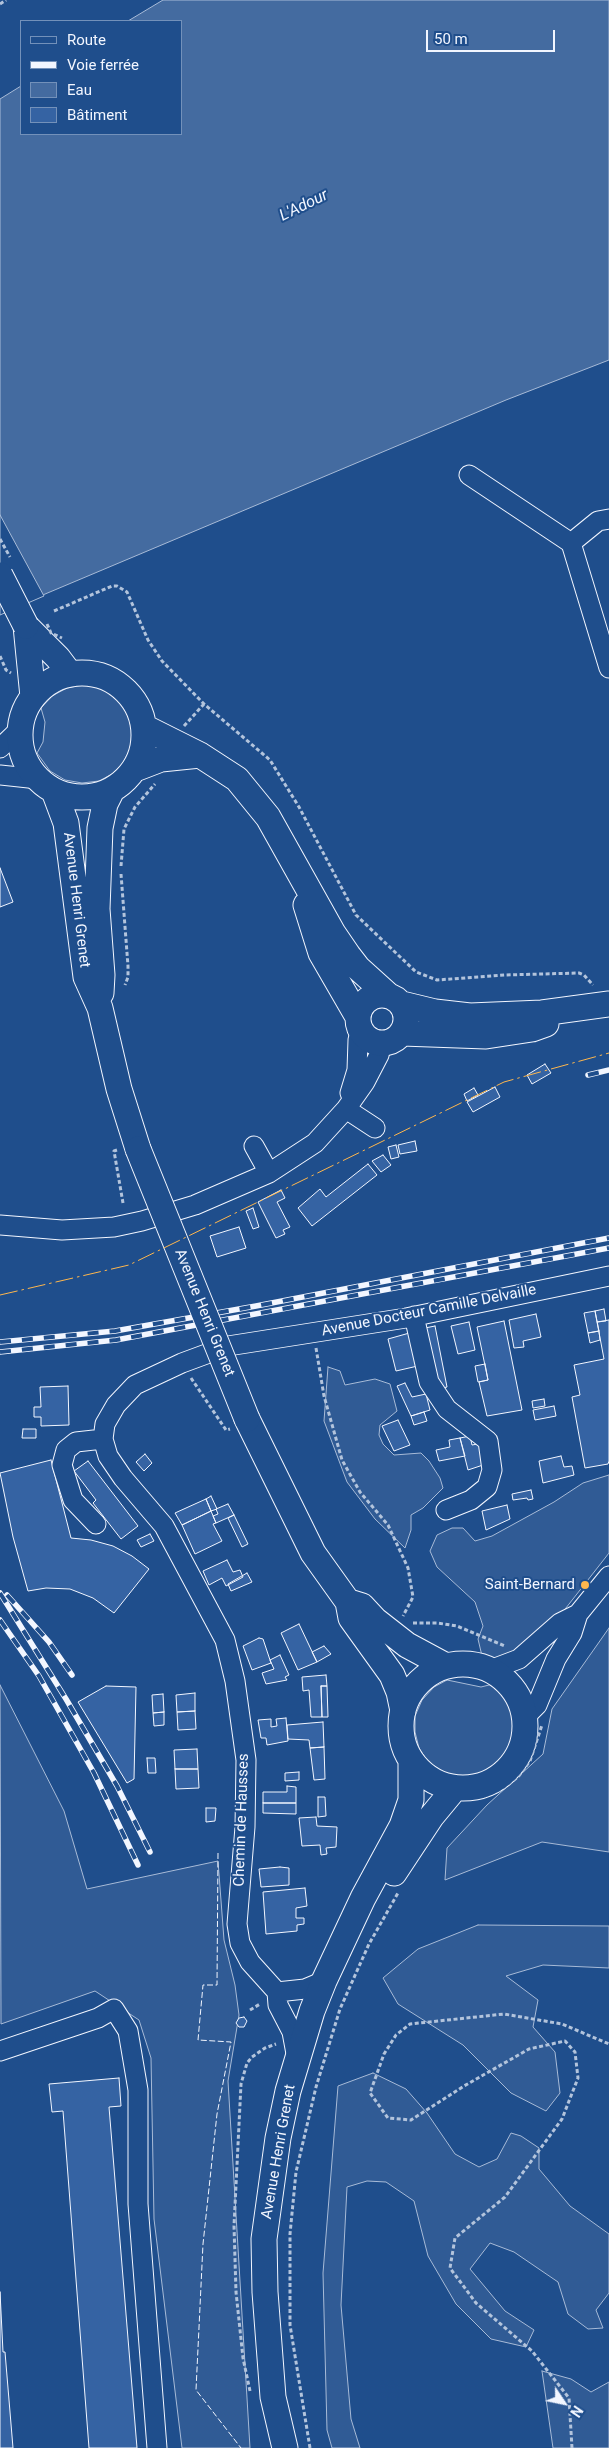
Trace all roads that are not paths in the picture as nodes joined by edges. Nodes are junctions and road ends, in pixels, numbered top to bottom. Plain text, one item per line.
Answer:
1 (470, 475) dead end
2 (609, 519) edge
3 (571, 543) junction
4 (0, 575) edge
5 (601, 613) edge
6 (38, 652) junction
7 (609, 668) edge
8 (70, 674) junction
9 (34, 697) junction
10 (144, 727) junction
11 (21, 728) junction
12 (0, 748) edge
13 (200, 755) junction
14 (135, 769) junction
15 (0, 775) edge
16 (46, 785) junction
17 (112, 790) junction
18 (294, 865) junction
19 (395, 1000) junction
20 (604, 1006) edge
21 (100, 1008) junction
22 (360, 1023) junction
23 (392, 1038) junction
24 (346, 1109) junction
25 (375, 1128) dead end
26 (254, 1146) dead end
27 (269, 1173) junction
28 (0, 1225) edge
29 (609, 1276) edge
30 (414, 1316) junction
31 (103, 1439) junction
32 (446, 1510) dead end
33 (96, 1524) dead end
34 (609, 1576) edge
35 (348, 1602) junction
36 (578, 1614) junction
37 (446, 1666) junction
38 (490, 1670) junction
39 (403, 1711) junction
40 (535, 1719) junction
41 (411, 1760) junction
42 (460, 1794) junction
43 (324, 1982) junction
44 (271, 1997) junction
45 (0, 2051) edge
46 (297, 2060) junction
47 (157, 2448) edge
48 (284, 2448) edge
49 (300, 2448) edge

1 - 3 street
2 - 3 street
3 - 5 street
4 - 6 main road, bridge
5 - 7 street
6 - 8 main road
6 - 9 main road
8 - 9 main road
8 - 10 main road
9 - 11 main road
10 - 13 main road
10 - 14 main road
11 - 12 street
11 - 16 main road
13 - 14 main road
13 - 18 main road
14 - 17 main road
15 - 16 street
16 - 17 main road
16 - 21 main road, Avenue Henri Grenet
17 - 21 main road, Avenue Henri Grenet
18 - 19 main road
18 - 22 main road
19 - 20 main road
19 - 22 main road
19 - 23 main road
20 - 23 main road
21 - 35 main road, Avenue Henri Grenet, bridge
22 - 23 main road
22 - 24 street
23 - 24 street
24 - 25 street
24 - 27 street
26 - 27 street
27 - 28 street
29 - 30 street, Avenue Docteur Camille Delvaille
30 - 31 street, Avenue Docteur Camille Delvaille
30 - 32 street
31 - 33 street
31 - 44 street, Chemin de Hausses
34 - 36 street
35 - 37 main road, Avenue Henri Grenet
35 - 39 main road, Avenue Henri Grenet
36 - 38 street
36 - 40 street
37 - 38 main road
37 - 39 main road
38 - 40 main road
39 - 41 main road
40 - 42 main road
41 - 42 main road
41 - 43 main road, Avenue Henri Grenet
42 - 49 main road, Avenue Henri Grenet
43 - 44 street
43 - 46 main road, Avenue Henri Grenet
44 - 46 street, Chemin de Hausses
45 - 47 street
46 - 48 main road, Avenue Henri Grenet

